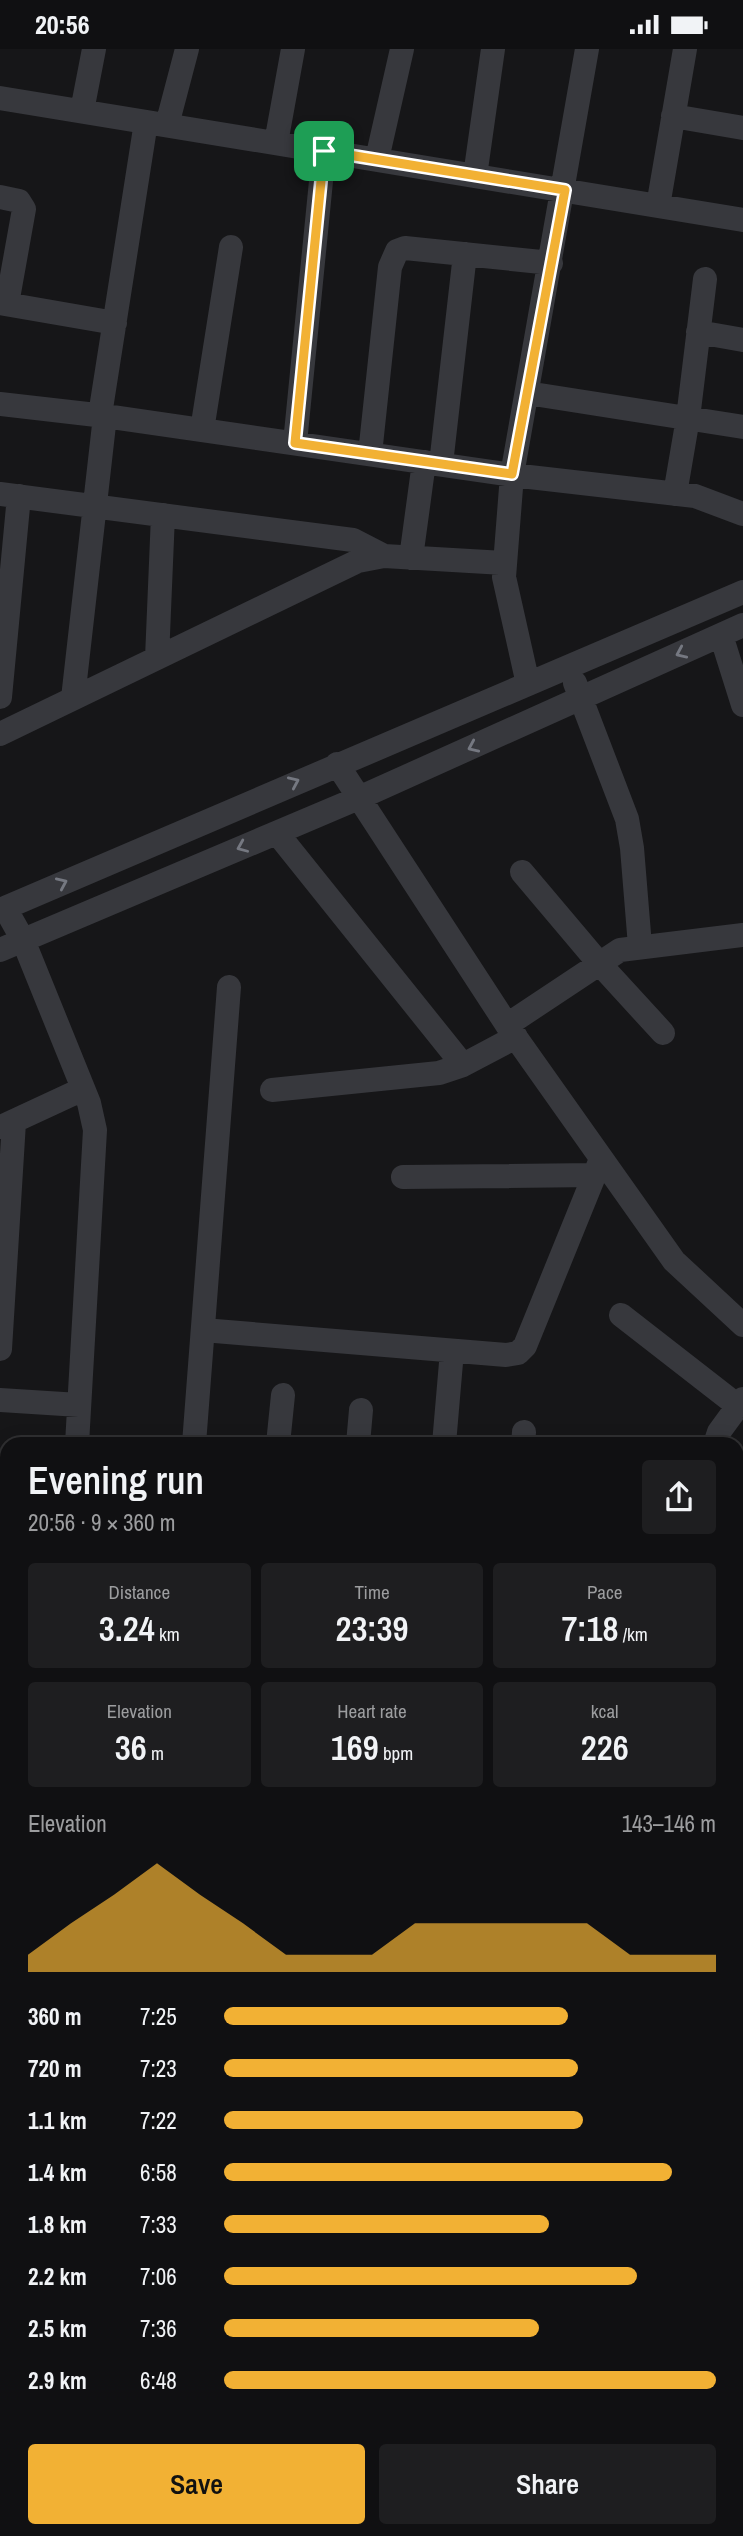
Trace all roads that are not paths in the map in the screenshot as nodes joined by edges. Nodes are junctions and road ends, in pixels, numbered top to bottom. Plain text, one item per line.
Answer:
1 (94, 49) edge
2 (187, 49) edge
3 (293, 49) edge
4 (402, 49) edge
5 (493, 49) edge
6 (587, 49) edge
7 (685, 49) edge
8 (0, 98) edge
9 (82, 111) junction
10 (673, 116) junction
11 (157, 123) junction
12 (743, 128) edge
13 (276, 143) junction
14 (324, 151) junction
15 (377, 159) junction
16 (475, 176) junction
17 (565, 190) junction
18 (0, 197) edge
19 (658, 206) junction
20 (743, 220) edge
21 (231, 247) dead end
22 (465, 254) junction
23 (551, 263) junction
24 (705, 279) dead end
25 (4, 303) edge
26 (115, 323) junction
27 (698, 332) junction
28 (743, 340) edge
29 (527, 393) junction
30 (0, 404) edge
31 (103, 415) junction
32 (688, 418) junction
33 (743, 428) edge
34 (202, 430) junction
35 (295, 443) junction
36 (369, 454) junction
37 (432, 463) junction
38 (512, 474) junction
39 (675, 494) junction
40 (9, 495) edge
41 (95, 506) junction
42 (163, 515) junction
43 (743, 515) edge
44 (384, 556) junction
45 (411, 558) junction
46 (503, 563) junction
47 (6, 573) edge
48 (743, 592) edge
49 (732, 630) edge
50 (157, 658) junction
51 (567, 667) junction
52 (528, 684) junction
53 (0, 697) edge
54 (73, 698) junction
55 (582, 698) junction
56 (743, 705) edge
57 (0, 734) edge
58 (337, 764) junction
59 (361, 797) junction
60 (277, 833) junction
61 (522, 872) dead end
62 (3, 909) edge
63 (743, 935) edge
64 (23, 940) junction
65 (640, 946) junction
66 (0, 950) edge
67 (598, 962) junction
68 (229, 987) dead end
69 (511, 1031) junction
70 (663, 1033) dead end
71 (463, 1065) junction
72 (83, 1089) junction
73 (272, 1090) dead end
74 (7, 1125) edge
75 (598, 1167) junction
76 (403, 1177) dead end
77 (621, 1315) dead end
78 (1, 1320) edge
79 (743, 1325) edge
80 (203, 1330) junction
81 (0, 1349) edge
82 (453, 1351) junction
83 (283, 1395) dead end
84 (0, 1400) edge
85 (740, 1403) edge
86 (79, 1405) junction
87 (361, 1410) dead end
88 (77, 1437) edge
89 (195, 1437) edge
90 (279, 1437) edge
91 (359, 1437) edge
92 (445, 1437) edge
93 (717, 1437) edge

1 - 9 street
2 - 11 street
3 - 13 street
4 - 15 street
5 - 16 street
6 - 17 street
7 - 10 street
8 - 9 street
9 - 11 street
10 - 12 street
10 - 19 street
11 - 13 street
11 - 26 street
13 - 14 street
14 - 15 street
14 - 35 street
15 - 16 street
16 - 17 street
17 - 19 street
17 - 23 street
18 - 25 street
19 - 20 street
21 - 34 street
22 - 23 street
22 - 36 street
22 - 37 street
23 - 29 street
24 - 27 street
25 - 26 street
26 - 31 street
27 - 28 street
27 - 32 street
29 - 32 street
29 - 38 street
30 - 31 street
31 - 34 street
31 - 41 street
32 - 33 street
32 - 39 street
34 - 35 street
35 - 36 street
36 - 37 street
37 - 38 street
37 - 45 street
38 - 39 street
38 - 46 street
39 - 43 street
40 - 41 street
40 - 47 street
41 - 42 street
41 - 54 street
42 - 44 street
42 - 50 street
44 - 45 street
44 - 50 street
45 - 46 street
46 - 52 street
47 - 53 street
48 - 51 street
49 -> 55 street
49 - 56 street
50 - 54 street
51 - 52 street
51 - 55 street
52 - 58 street
54 - 57 street
55 -> 59 street
55 - 65 street
58 - 59 street
62 -> 58 street
59 - 60 street
59 - 69 street
60 -> 64 street
60 - 71 street
61 - 67 street
62 - 64 street
63 - 65 street
64 - 66 street
64 - 72 street
65 - 67 street
67 - 69 street
67 - 70 street
68 - 80 street
69 - 71 street
69 - 75 street
71 - 73 street
72 - 74 street
72 - 86 street
74 - 78 street
75 - 76 street
75 - 79 street
75 - 82 street
77 - 85 street
78 - 81 street
80 - 82 street
80 - 89 street
82 - 92 street
83 - 90 street
84 - 86 street
85 - 93 street
86 - 88 street
87 - 91 street

